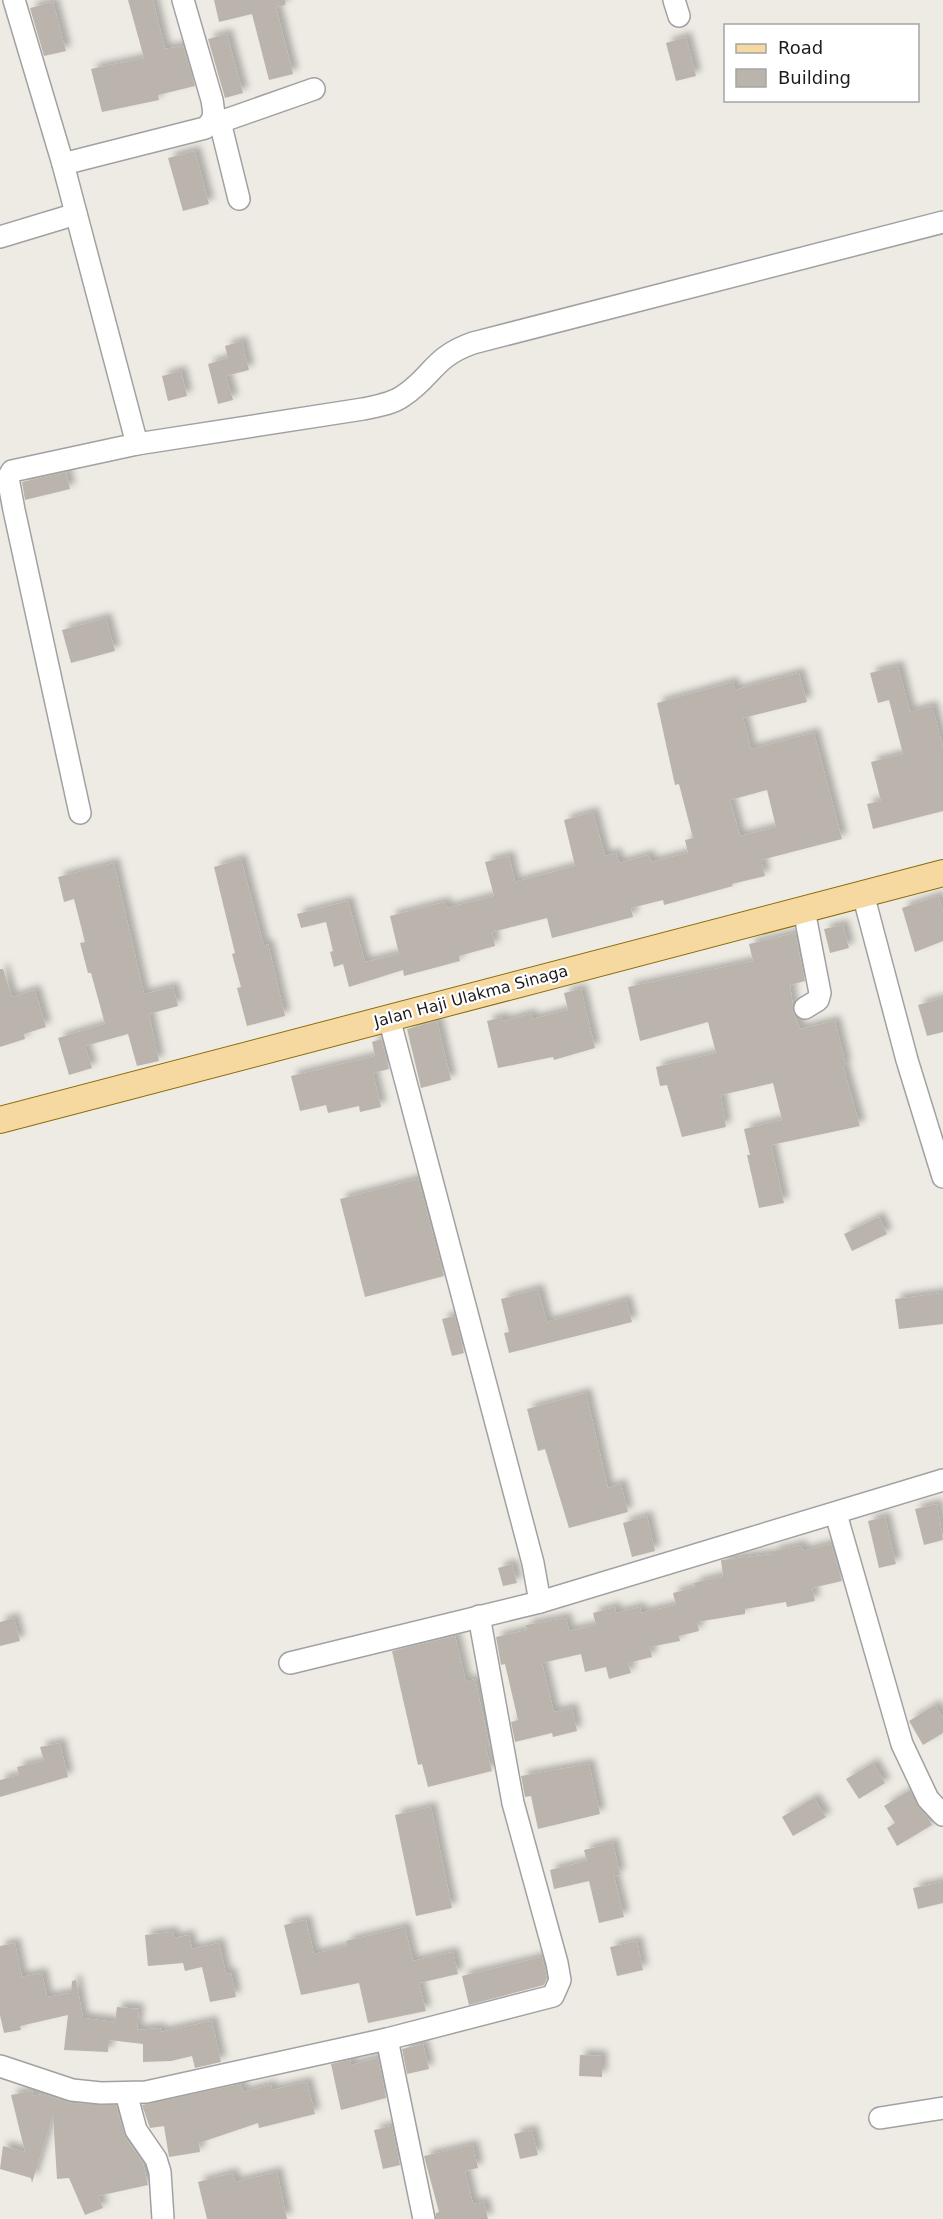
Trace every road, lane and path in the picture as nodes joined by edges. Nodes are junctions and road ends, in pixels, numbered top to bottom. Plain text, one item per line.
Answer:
1 (14, 0) edge
2 (183, 0) edge
3 (314, 89) dead end
4 (217, 117) junction
5 (63, 164) junction
6 (239, 200) dead end
7 (76, 214) junction
8 (943, 222) edge
9 (0, 237) edge
10 (137, 444) junction
11 (80, 813) dead end
12 (943, 873) edge
13 (863, 894) junction
14 (804, 910) junction
15 (806, 1008) dead end
16 (390, 1018) junction
17 (0, 1120) edge
18 (938, 1135) edge
19 (943, 1177) edge
20 (943, 1480) edge
21 (836, 1514) junction
22 (540, 1602) junction
23 (479, 1616) junction
24 (290, 1663) dead end
25 (943, 1815) edge
26 (387, 2038) junction
27 (0, 2066) edge
28 (126, 2093) junction
29 (943, 2108) edge
30 (880, 2118) dead end
31 (163, 2219) edge
32 (424, 2219) edge

1 - 5 street
2 - 4 street
3 - 4 street
4 - 5 street
4 - 6 street
5 - 7 street
7 - 9 street
7 - 10 street
8 - 10 street
10 - 11 street
12 - 13 main road, Jalan Haji Ulakma Sinaga
13 - 14 main road, Jalan Haji Ulakma Sinaga
13 - 18 street
14 - 15 street
14 - 16 main road, Jalan Haji Ulakma Sinaga
16 - 17 main road, Jalan Haji Ulakma Sinaga
16 - 22 street
18 - 19 street
20 - 21 street
21 - 22 street
21 - 25 street
22 - 23 street
23 - 24 street
23 - 26 street
26 - 28 street
26 - 32 street
27 - 28 street
28 - 31 street
29 - 30 street

